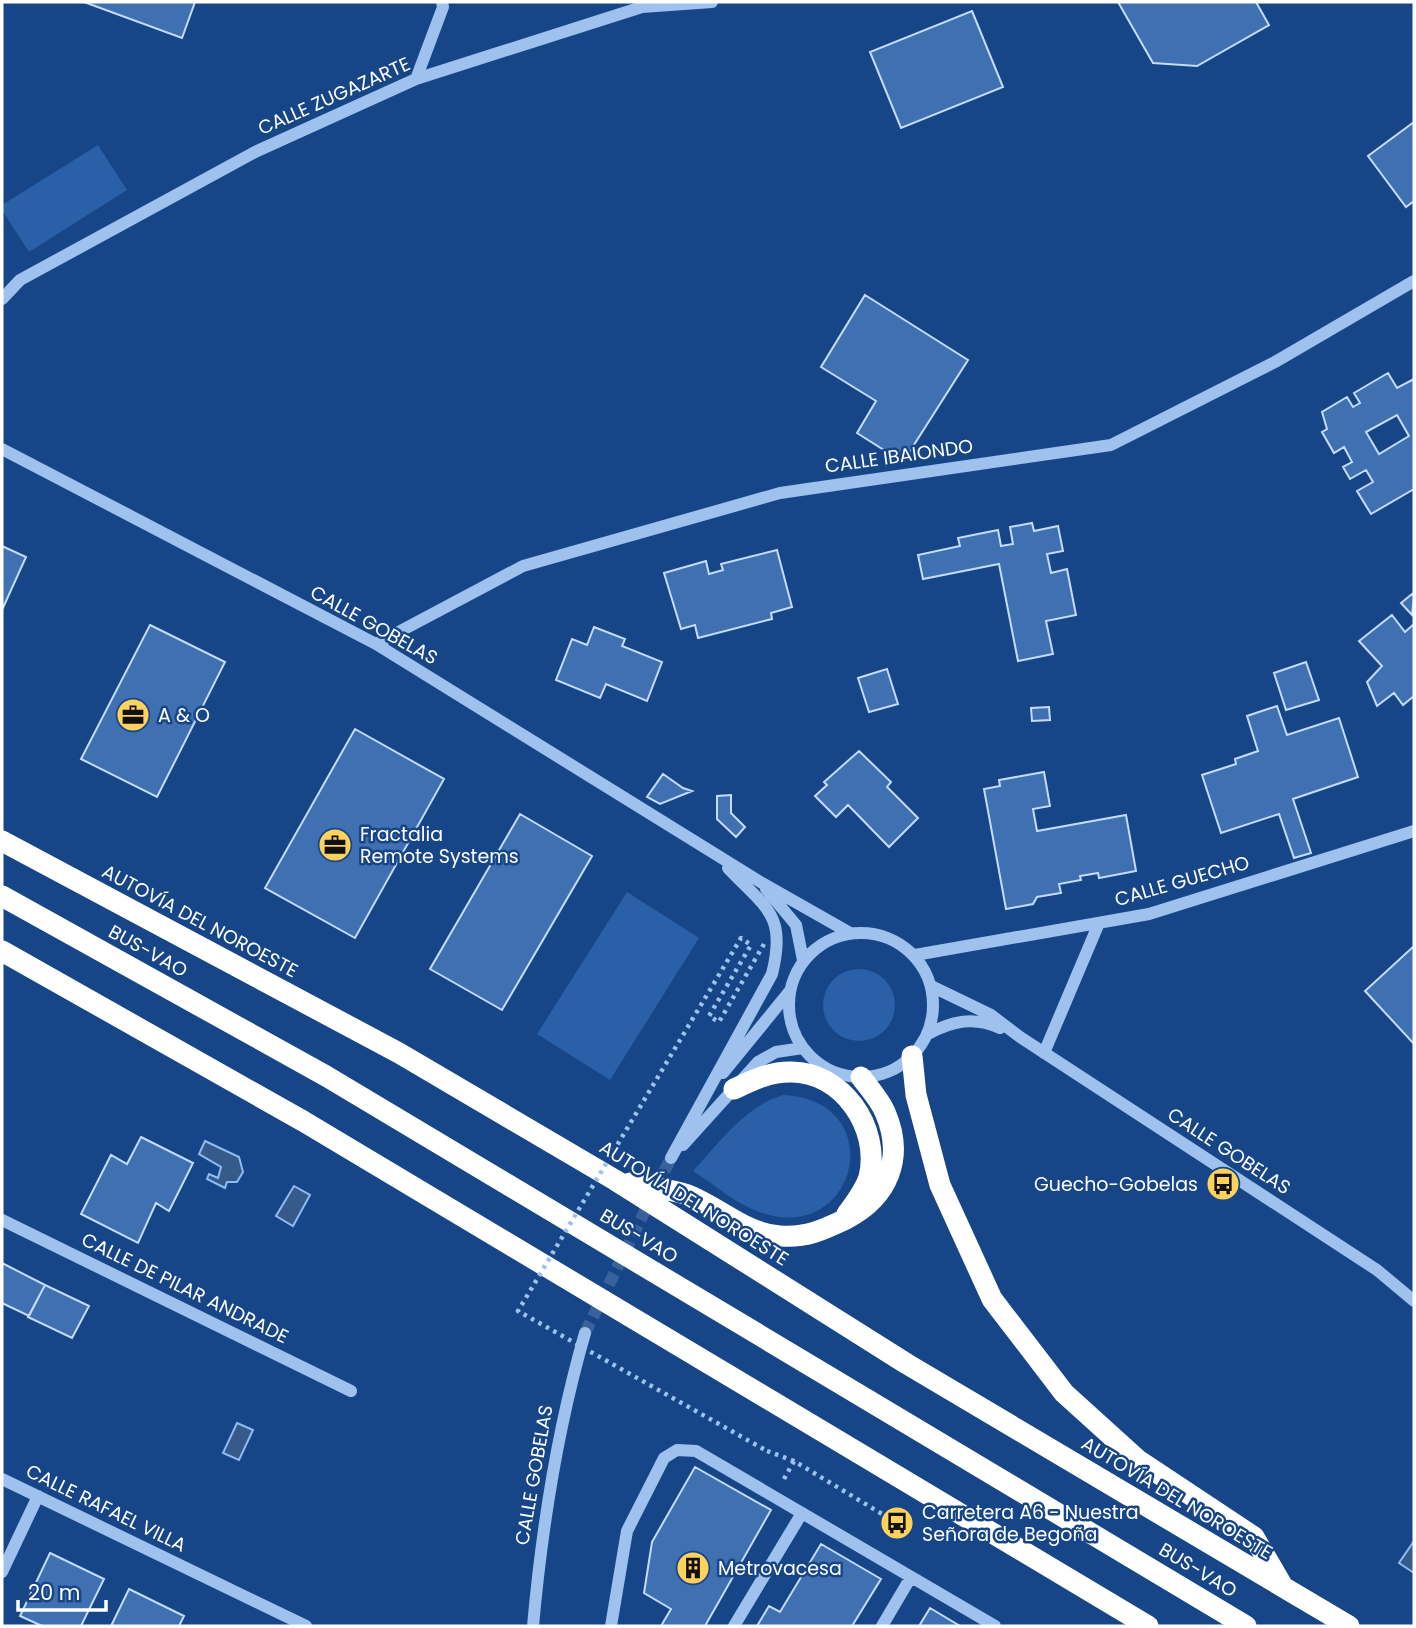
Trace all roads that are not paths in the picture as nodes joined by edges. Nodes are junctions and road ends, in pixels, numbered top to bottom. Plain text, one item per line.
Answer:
1 (442, 2) edge
2 (626, 2) edge
3 (712, 2) edge
4 (642, 7) junction
5 (415, 79) junction
6 (1414, 281) edge
7 (2, 299) edge
8 (2, 449) edge
9 (376, 644) junction
10 (1414, 831) edge
11 (2, 841) edge
12 (716, 855) junction
13 (762, 883) junction
14 (2, 896) edge
15 (1100, 923) junction
16 (850, 933) junction
17 (2, 951) edge
18 (915, 955) junction
19 (803, 960) junction
20 (932, 986) junction
21 (789, 992) junction
22 (928, 1034) junction
23 (1020, 1037) junction
24 (803, 1048) junction
25 (1044, 1053) junction
26 (912, 1056) junction
27 (861, 1077) junction
28 (734, 1089) junction
29 (702, 1098) junction
30 (615, 1180) junction
31 (2, 1220) edge
32 (842, 1221) junction
33 (1414, 1301) edge
34 (585, 1333) tunnel mouth
35 (351, 1391) dead end
36 (2, 1479) edge
37 (38, 1496) junction
38 (802, 1513) junction
39 (2, 1572) edge
40 (911, 1577) junction
41 (1283, 1587) junction
42 (306, 1626) edge
43 (533, 1626) edge
44 (611, 1626) edge
45 (734, 1626) edge
46 (882, 1626) edge
47 (995, 1626) edge
48 (1148, 1626) edge
49 (1246, 1626) edge
50 (1349, 1626) edge

1 - 5 street
2 - 4 street
3 - 4 street, CALLE ZUGAZARTE
4 - 5 street, CALLE ZUGAZARTE
5 - 7 street, CALLE ZUGAZARTE
6 - 9 street, CALLE IBAIONDO
8 - 9 street, CALLE GOBELAS
9 - 12 street, CALLE GOBELAS
10 - 15 street, CALLE GUECHO
11 - 30 highway, AUTOVÍA DEL NOROESTE
12 - 13 street, CALLE GOBELAS
12 - 29 street, CALLE GOBELAS
13 - 16 street, CALLE GOBELAS
13 - 19 street, CALLE GOBELAS
14 - 49 highway, BUS-VAO
15 - 18 street, CALLE GUECHO
15 - 25 street
16 - 18 street
16 - 19 street
17 - 48 highway
18 - 20 street
19 - 21 street
20 - 22 street
20 - 23 street, CALLE GOBELAS
21 - 24 street
21 - 29 street, CALLE GOBELAS
22 - 23 street, CALLE GOBELAS
22 - 26 street
23 - 25 street, CALLE GOBELAS
24 - 27 street
24 - 28 street, CALLE GOBELAS
25 - 33 street, CALLE GOBELAS
26 - 27 street
26 - 41 highway
27 - 32 highway
28 - 29 street, CALLE GOBELAS
28 - 32 highway
30 - 32 highway
30 - 41 highway, AUTOVÍA DEL NOROESTE
31 - 35 street, CALLE DE PILAR ANDRADE
34 - 43 street, CALLE GOBELAS
36 - 37 street, CALLE RAFAEL VILLA
37 - 39 street
37 - 42 street, CALLE RAFAEL VILLA
38 - 40 street
38 - 44 street
38 - 45 street
40 - 46 street
40 - 47 street
41 - 50 highway, AUTOVÍA DEL NOROESTE

